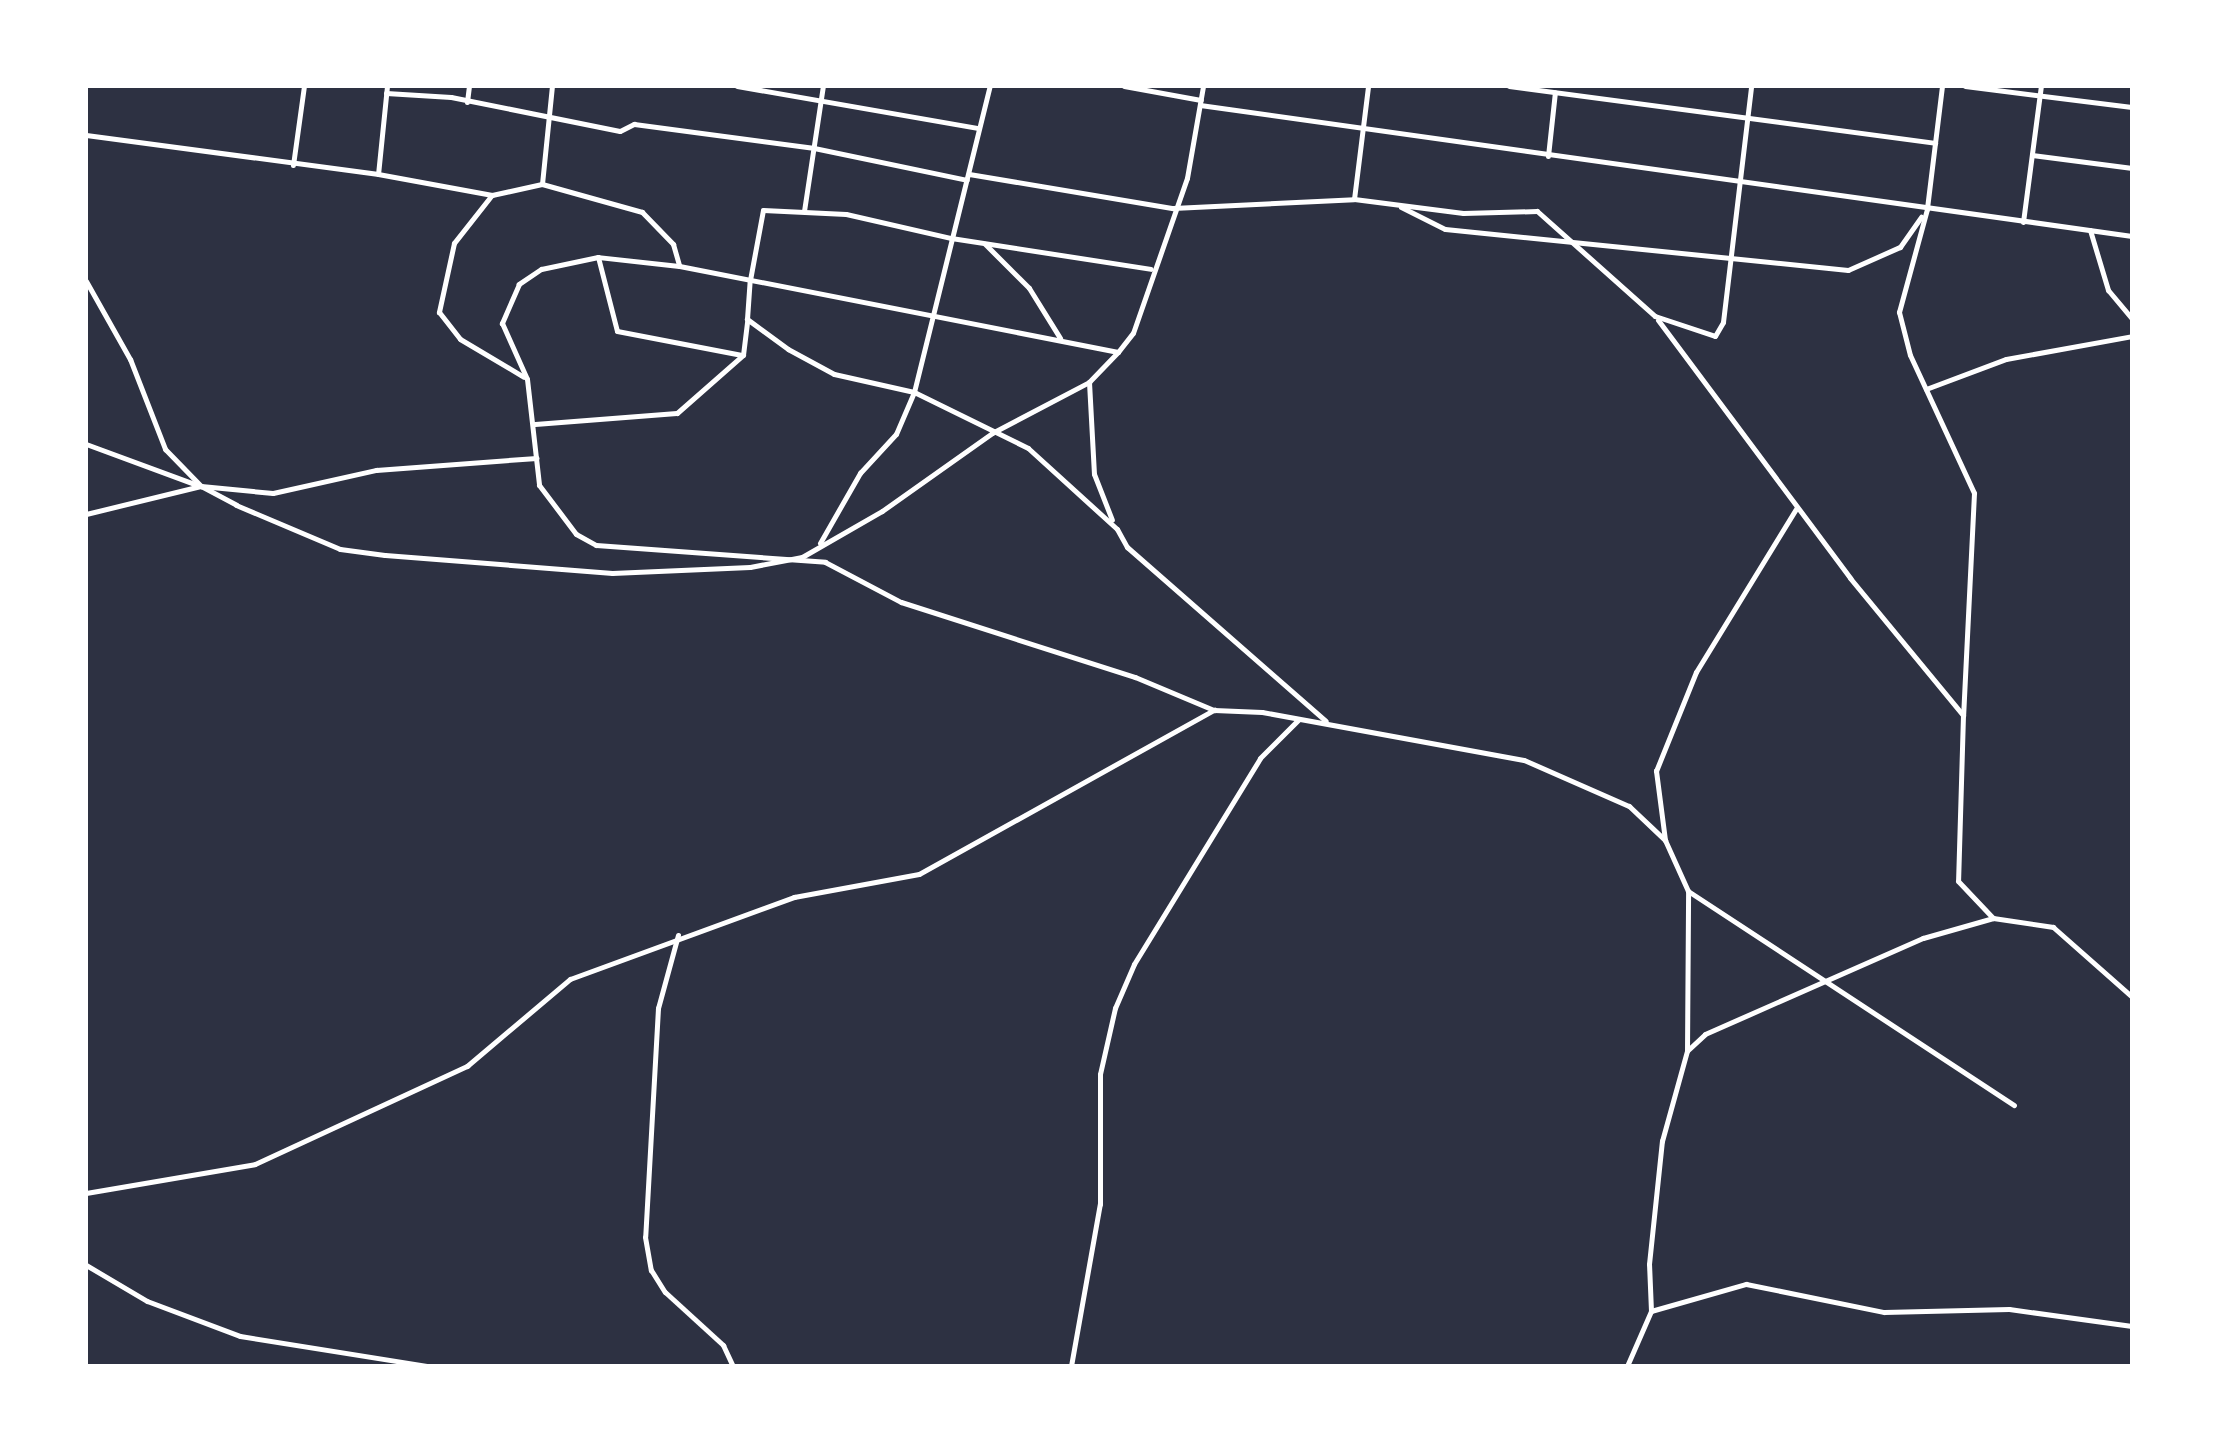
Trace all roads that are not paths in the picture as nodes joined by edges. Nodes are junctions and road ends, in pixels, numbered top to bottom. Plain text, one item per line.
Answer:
1 (304, 86) edge
2 (469, 86) edge
3 (552, 86) edge
4 (737, 86) edge
5 (823, 86) edge
6 (990, 86) edge
7 (1124, 86) edge
8 (1203, 86) edge
9 (1368, 86) edge
10 (1509, 86) edge
11 (1751, 86) edge
12 (1942, 86) edge
13 (1965, 86) edge
14 (2041, 86) edge
15 (387, 89) edge
16 (1559, 90) edge
17 (2040, 96) junction
18 (821, 101) junction
19 (467, 102) junction
20 (1201, 103) junction
21 (2132, 107) edge
22 (552, 117) junction
23 (1747, 119) junction
24 (978, 128) junction
25 (1363, 131) junction
26 (86, 135) edge
27 (1935, 143) junction
28 (814, 148) junction
29 (2032, 155) junction
30 (1548, 156) junction
31 (293, 165) junction
32 (2132, 168) edge
33 (378, 174) junction
34 (968, 177) junction
35 (542, 184) junction
36 (1738, 185) junction
37 (492, 195) junction
38 (1354, 199) junction
39 (1395, 204) junction
40 (1173, 208) junction
41 (1927, 209) junction
42 (804, 211) junction
43 (2023, 222) junction
44 (2090, 230) junction
45 (2132, 236) edge
46 (951, 238) junction
47 (984, 244) junction
48 (1584, 247) junction
49 (598, 257) junction
50 (1729, 263) junction
51 (679, 266) junction
52 (1151, 269) junction
53 (750, 280) junction
54 (86, 281) edge
55 (936, 315) junction
56 (1655, 316) junction
57 (747, 319) junction
58 (2132, 319) edge
59 (2132, 336) edge
60 (1060, 338) junction
61 (1118, 352) junction
62 (743, 355) junction
63 (527, 379) junction
64 (1089, 382) junction
65 (1926, 389) junction
66 (914, 392) junction
67 (535, 424) junction
68 (992, 433) junction
69 (86, 444) edge
70 (537, 458) junction
71 (201, 486) junction
72 (1797, 507) junction
73 (86, 514) edge
74 (1117, 529) junction
75 (820, 544) junction
76 (802, 557) junction
77 (1214, 710) junction
78 (1963, 715) junction
79 (1299, 718) junction
80 (1330, 724) junction
81 (1665, 840) junction
82 (1688, 891) junction
83 (1993, 918) junction
84 (679, 934) junction
85 (1827, 983) junction
86 (2132, 997) edge
87 (1687, 1051) junction
88 (2014, 1105) dead end
89 (86, 1193) edge
90 (86, 1265) edge
91 (1651, 1311) junction
92 (2132, 1326) edge
93 (427, 1366) edge
94 (733, 1366) edge
95 (1071, 1366) edge
96 (1627, 1366) edge

1 - 31 street
2 - 19 street
3 - 22 street
4 - 18 street
5 - 18 street
6 - 24 street
7 - 20 street
8 - 20 street
9 - 25 street
10 - 16 street
11 - 23 street
12 - 27 street
13 - 17 street
14 - 17 street
15 - 19 street
15 - 33 street
16 - 23 street
16 - 30 street
17 - 21 street
17 - 29 street
18 - 24 street
18 - 28 street
19 - 22 street
20 - 25 street
20 - 40 street
22 - 28 street
22 - 35 street
23 - 27 street
23 - 36 street
24 - 34 street
25 - 30 street
25 - 38 street
26 - 31 street
27 - 41 street
28 - 34 street
28 - 42 street
29 - 32 street
29 - 43 street
30 - 36 street
31 - 33 street
33 - 37 street
34 - 40 street
34 - 46 street
35 - 37 street
35 - 51 street
36 - 41 street
36 - 50 street
37 - 63 street
38 - 39 street
38 - 40 street
39 - 48 street
39 - 48 street
40 - 52 street
41 - 43 street
41 - 50 street
41 - 65 street
42 - 46 street
42 - 53 street
43 - 44 street
44 - 45 street
44 - 58 street
46 - 47 street
46 - 55 street
47 - 52 street
47 - 60 street
48 - 50 street
48 - 56 street
49 - 51 street
49 - 62 street
49 - 63 street
50 - 56 street
51 - 53 street
52 - 61 street
53 - 55 street
53 - 57 street
54 - 71 street
55 - 60 street
55 - 66 street
56 - 72 street
57 - 62 street
57 - 66 street
59 - 65 street
60 - 61 street
61 - 64 street
62 - 67 street
63 - 67 street
64 - 68 street
64 - 74 street
65 - 78 street
66 - 68 street
66 - 75 street
67 - 70 street
68 - 74 street
68 - 75 street
69 - 71 street
70 - 71 street
70 - 76 street
71 - 73 street
71 - 76 street
72 - 78 street
72 - 81 street
74 - 80 street
75 - 76 street
76 - 77 street
77 - 79 street
77 - 84 street
78 - 83 street
79 - 80 street
79 - 95 street
80 - 81 street
81 - 82 street
82 - 85 street
82 - 87 street
83 - 85 street
83 - 86 street
84 - 89 street
84 - 94 street
85 - 87 street
85 - 88 street
87 - 91 street
90 - 93 street
91 - 92 street
91 - 96 street

